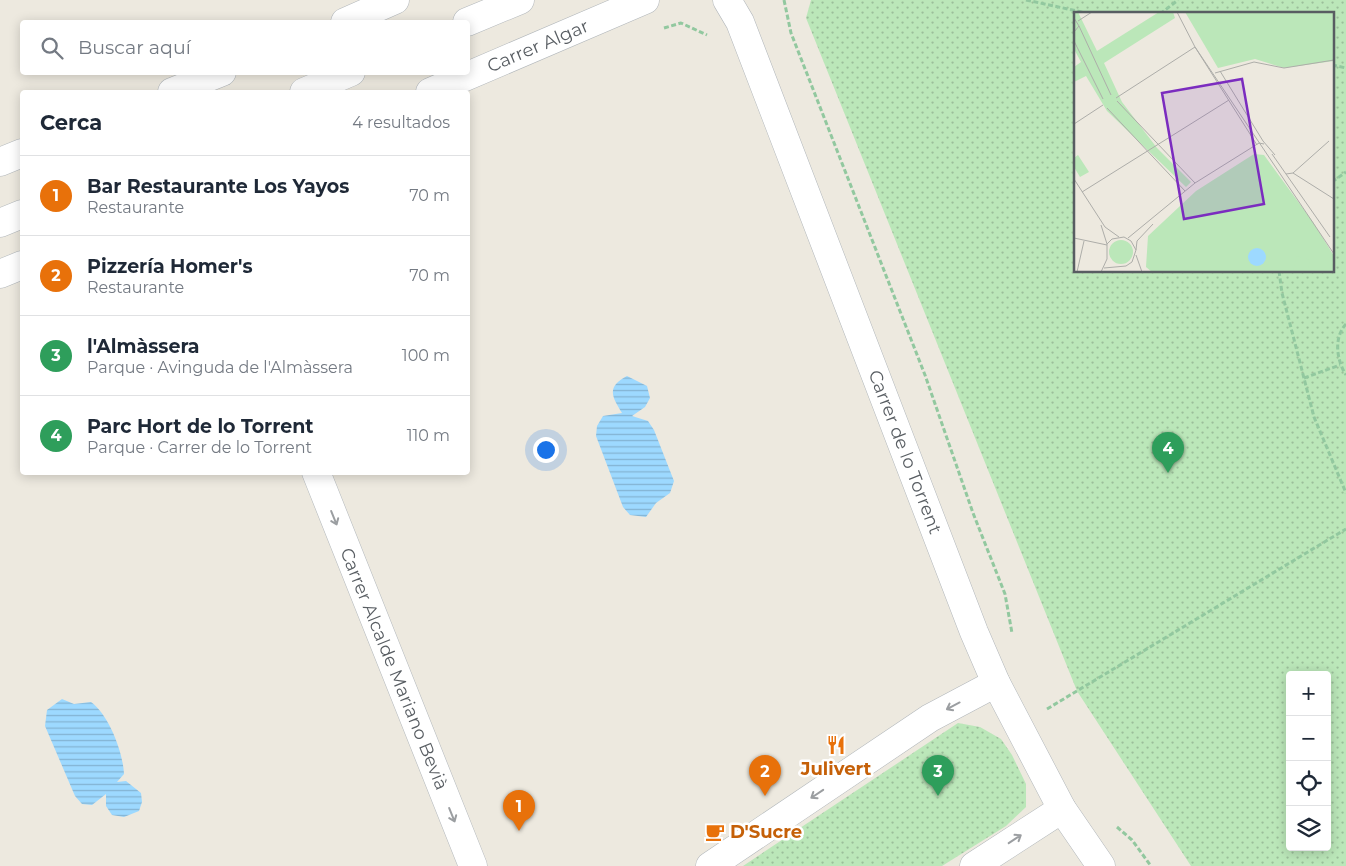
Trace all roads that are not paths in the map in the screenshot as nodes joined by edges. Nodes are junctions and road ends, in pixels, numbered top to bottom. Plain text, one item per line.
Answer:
1 (395, 0) edge
2 (520, 0) edge
3 (645, 0) edge
4 (738, 6) edge
5 (349, 20) edge
6 (470, 21) edge
7 (214, 75) edge
8 (344, 75) edge
9 (470, 75) edge
10 (470, 75) edge
11 (177, 90) edge
12 (309, 90) edge
13 (435, 90) edge
14 (20, 154) edge
15 (0, 162) edge
16 (20, 215) edge
17 (0, 223) edge
18 (20, 266) edge
19 (0, 274) edge
20 (317, 475) edge
21 (996, 682) junction
22 (1062, 808) junction
23 (473, 866) edge
24 (710, 866) edge
25 (974, 866) edge
26 (1101, 866) edge

1 - 5 street
2 - 6 street
3 - 10 street, Carrer Algar
4 - 21 street, Carrer de lo Torrent
7 - 11 street
8 - 12 street
9 - 13 street, Carrer Algar
14 - 15 street
16 - 17 street
18 - 19 street
20 -> 23 street, Carrer Alcalde Mariano Bevià
21 - 22 street, Carrer de lo Torrent
21 -> 24 street
25 -> 22 street
22 - 26 street, Carrer de lo Torrent

